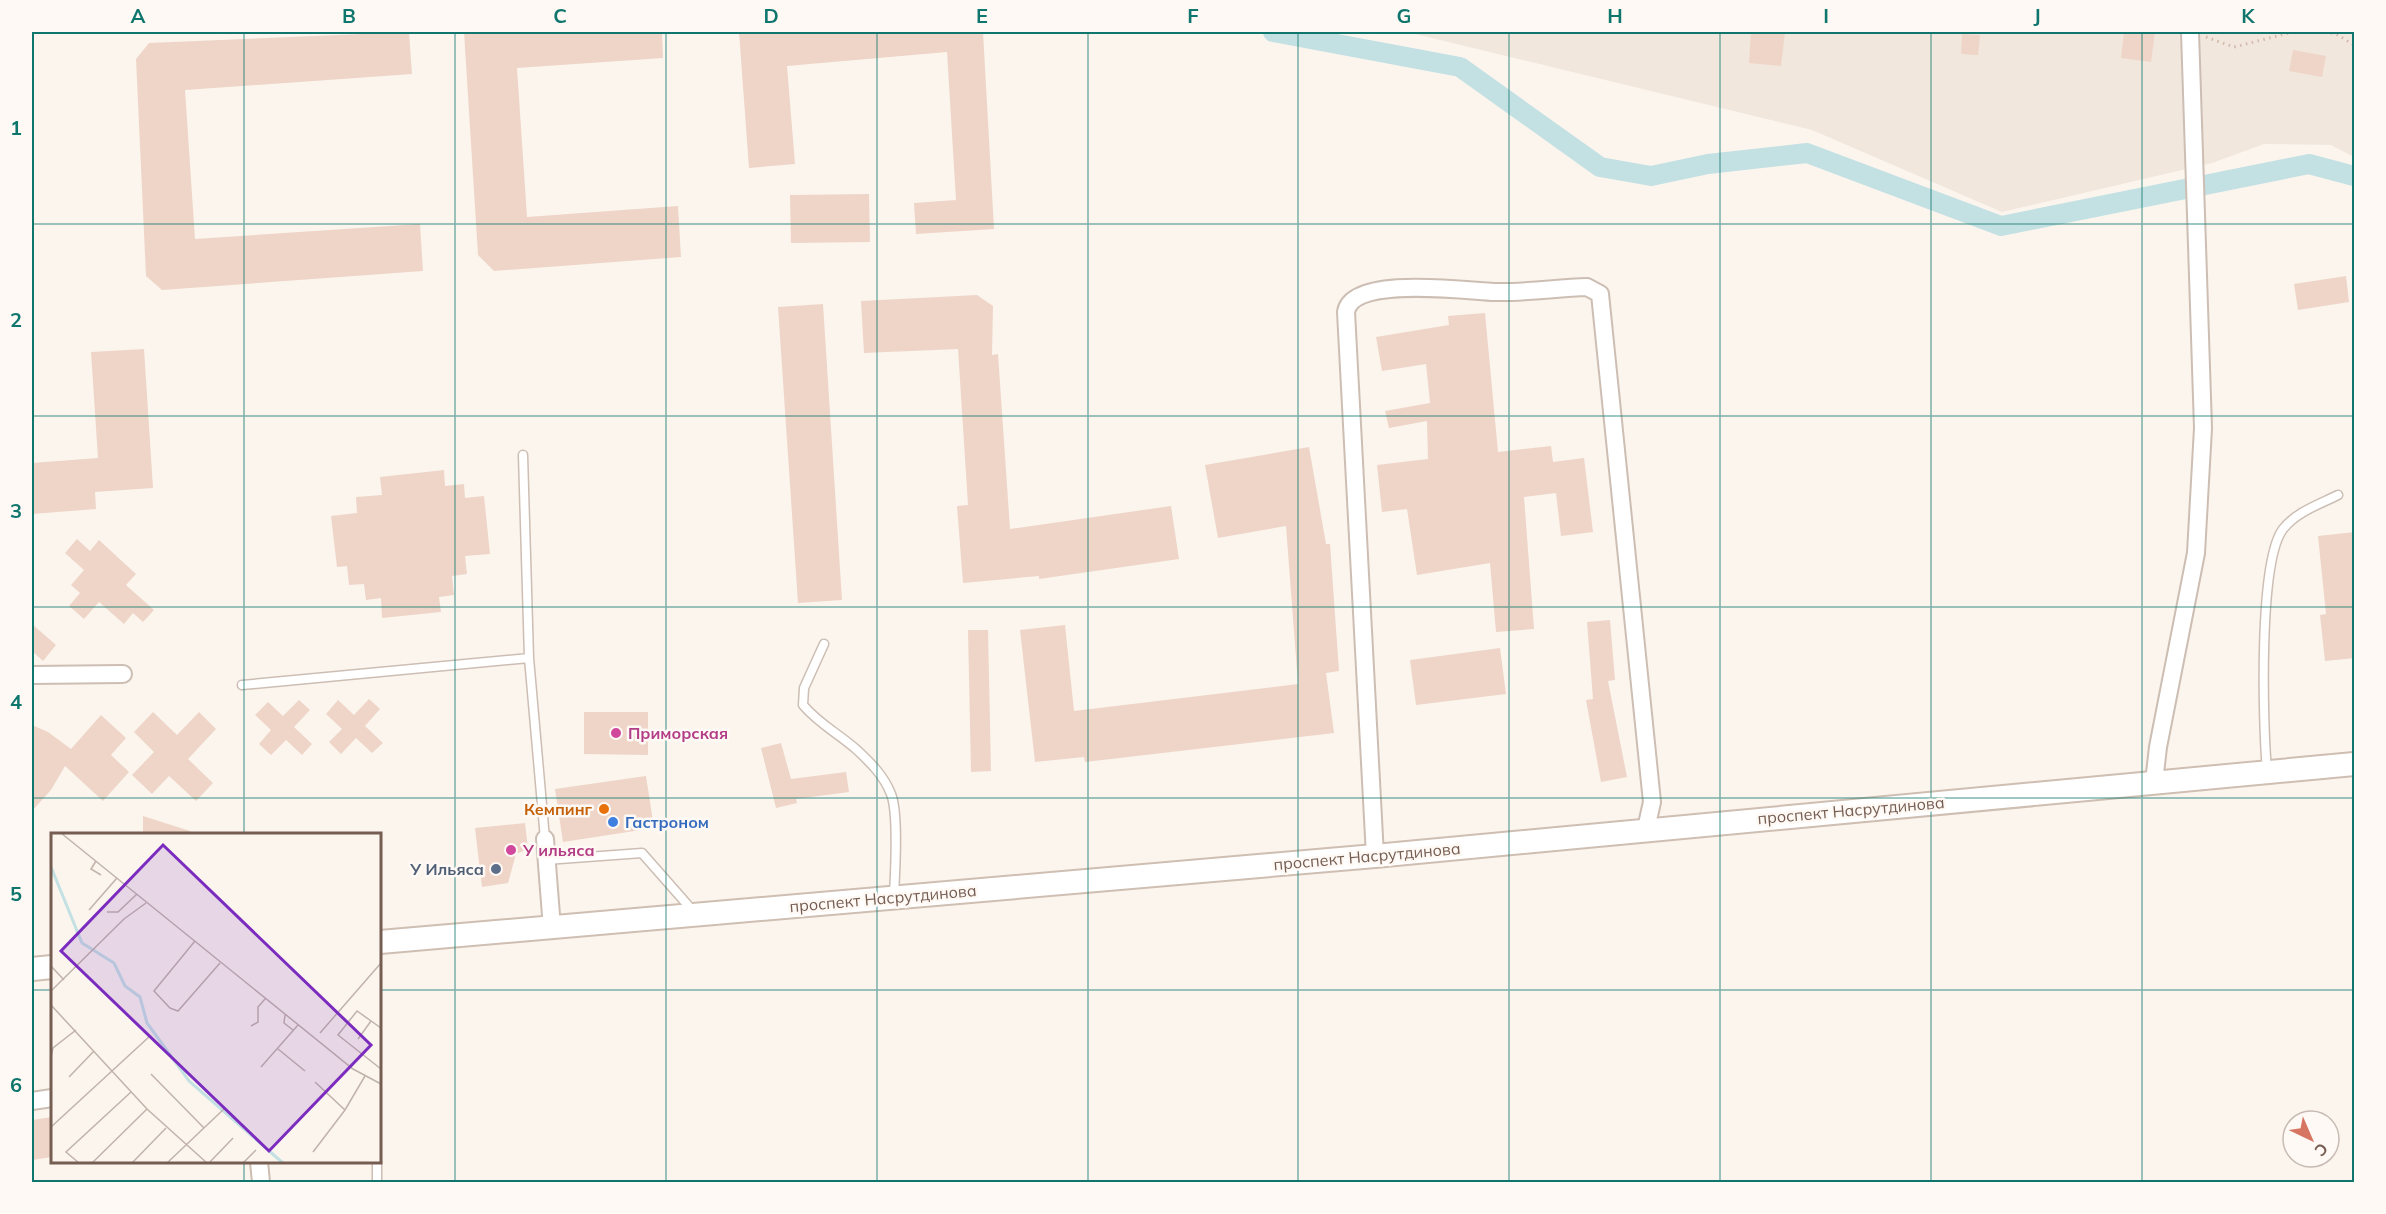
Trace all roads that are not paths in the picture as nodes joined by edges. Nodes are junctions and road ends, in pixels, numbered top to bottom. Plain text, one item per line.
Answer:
1 (2190, 32) edge
2 (523, 455) dead end
3 (2338, 495) dead end
4 (824, 644) dead end
5 (529, 658) junction
6 (123, 674) dead end
7 (32, 675) edge
8 (242, 685) dead end
9 (2355, 764) edge
10 (2267, 772) junction
11 (2154, 782) junction
12 (1646, 829) junction
13 (544, 839) joint
14 (1375, 856) junction
15 (546, 860) junction
16 (894, 897) junction
17 (695, 914) junction
18 (552, 928) junction
19 (381, 942) edge
20 (51, 967) edge
21 (32, 969) edge
22 (51, 1098) edge
23 (32, 1101) edge
24 (259, 1163) edge
25 (377, 1163) edge
26 (261, 1182) edge
27 (378, 1182) edge

1 - 11 street
2 - 5 lane
3 - 10 lane
4 - 16 lane
5 - 8 lane
5 - 13 lane
6 - 7 street
9 - 10 main road, проспект Насрутдинова
10 - 11 main road, проспект Насрутдинова
11 - 12 main road, проспект Насрутдинова
12 - 14 main road, проспект Насрутдинова
12 - 14 street
13 - 15 street
14 - 16 main road, проспект Насрутдинова
15 - 17 lane
15 - 18 street
16 - 17 main road, проспект Насрутдинова
17 - 18 main road, проспект Насрутдинова
18 - 19 main road, проспект Насрутдинова
20 - 21 main road
22 - 23 street
24 - 26 street
25 - 27 lane

